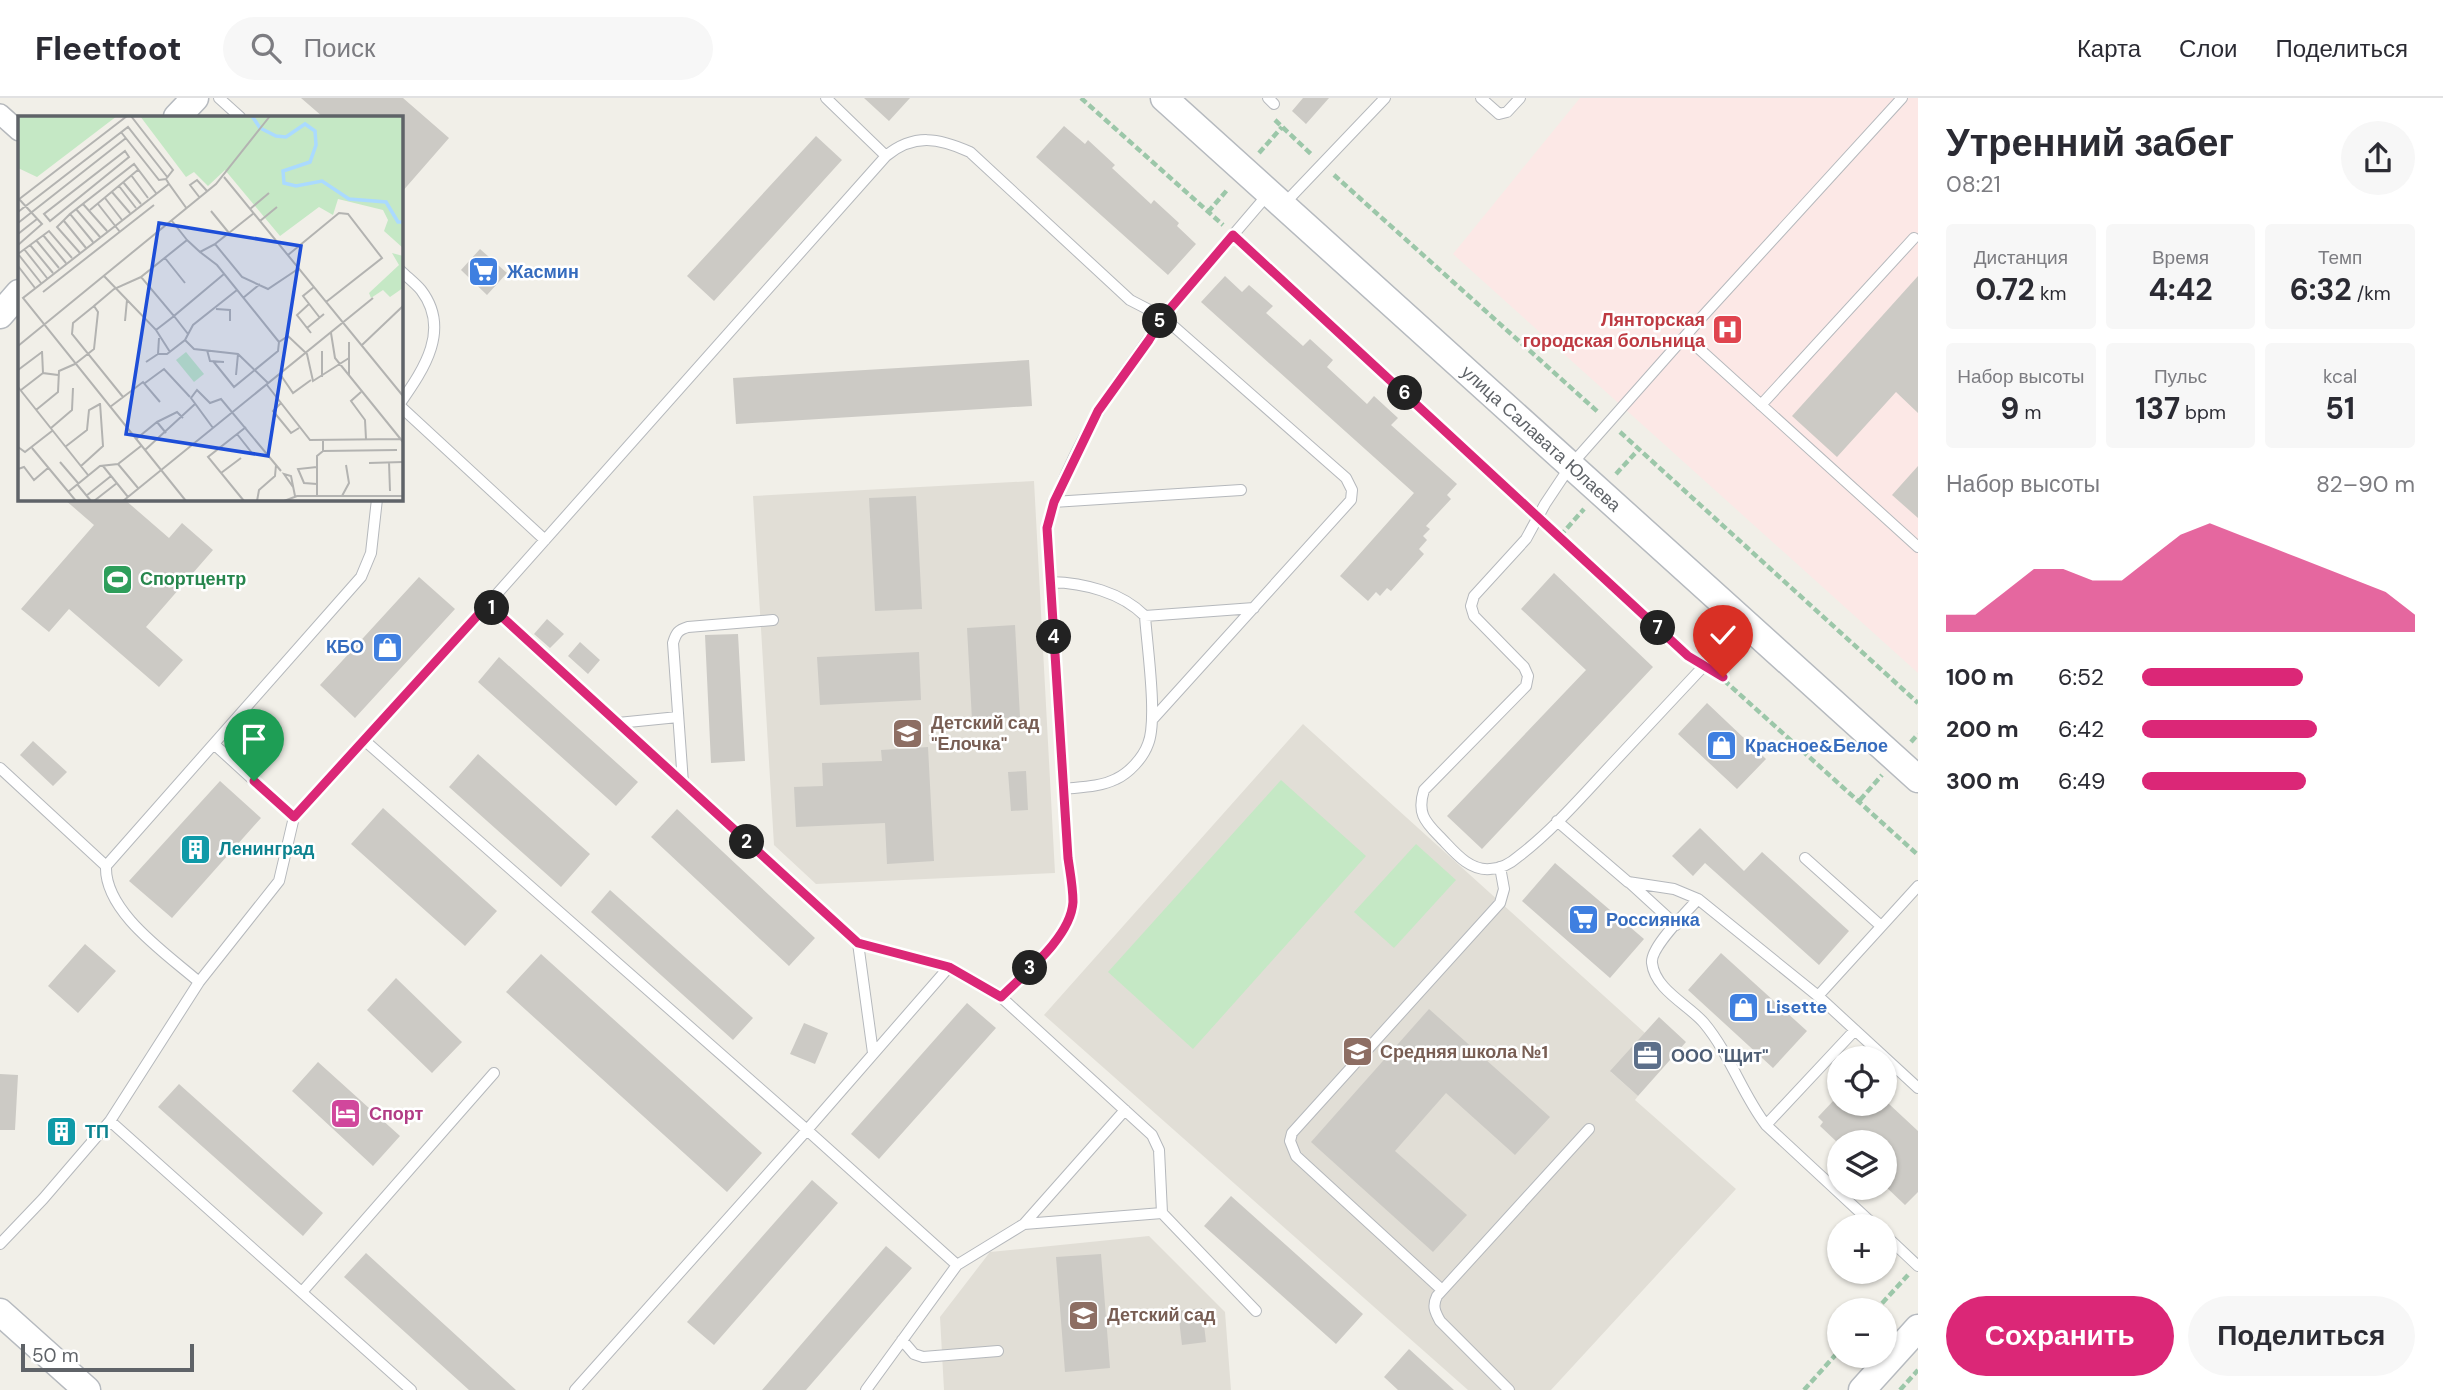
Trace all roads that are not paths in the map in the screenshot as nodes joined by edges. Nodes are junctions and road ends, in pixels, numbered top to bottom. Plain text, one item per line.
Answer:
1 (195, 98) edge
2 (219, 98) edge
3 (826, 98) edge
4 (1385, 98) edge
5 (1481, 98) edge
6 (1520, 98) edge
7 (1902, 98) edge
8 (1170, 100) edge
9 (0, 114) edge
10 (178, 116) edge
11 (239, 116) edge
12 (18, 130) edge
13 (887, 156) junction
14 (1276, 199) junction
15 (1914, 238) dead end
16 (402, 272) edge
17 (18, 294) edge
18 (0, 315) edge
19 (1163, 317) junction
20 (1685, 336) junction
21 (402, 402) edge
22 (402, 405) edge
23 (1761, 405) junction
24 (1571, 466) junction
25 (1241, 490) dead end
26 (377, 500) edge
27 (1054, 502) junction
28 (545, 540) junction
29 (1918, 547) edge
30 (1051, 582) junction
31 (488, 604) junction
32 (1254, 608) junction
33 (1145, 616) junction
34 (773, 620) dead end
35 (1744, 622) junction
36 (678, 718) junction
37 (1152, 720) junction
38 (618, 723) junction
39 (364, 740) junction
40 (215, 745) junction
41 (0, 768) edge
42 (1918, 779) edge
43 (683, 783) junction
44 (1063, 789) junction
45 (294, 817) junction
46 (1557, 821) junction
47 (1805, 858) dead end
48 (106, 866) junction
49 (1500, 867) junction
50 (1628, 882) junction
51 (1918, 886) edge
52 (1698, 899) junction
53 (1676, 925) junction
54 (1881, 926) junction
55 (858, 943) junction
56 (949, 967) junction
57 (199, 982) junction
58 (1818, 996) junction
59 (1001, 997) junction
60 (1855, 1030) junction
61 (873, 1053) junction
62 (494, 1073) dead end
63 (1918, 1088) edge
64 (1125, 1110) junction
65 (110, 1121) junction
66 (1766, 1125) junction
67 (1589, 1129) dead end
68 (807, 1130) junction
69 (1162, 1213) junction
70 (1862, 1214) edge
71 (1024, 1224) junction
72 (0, 1244) edge
73 (1897, 1246) edge
74 (957, 1265) junction
75 (1917, 1265) edge
76 (1442, 1290) junction
77 (302, 1292) junction
78 (1256, 1311) dead end
79 (0, 1312) edge
80 (1918, 1328) edge
81 (902, 1339) junction
82 (998, 1351) dead end
83 (87, 1390) edge
84 (411, 1390) edge
85 (575, 1390) edge
86 (866, 1390) edge
87 (1509, 1390) edge
88 (1862, 1390) edge

1 - 10 street
2 - 11 lane
3 - 13 lane
4 - 14 lane
5 - 6 lane
7 - 20 lane
8 - 14 street, улица Салавата Юлаева
9 - 12 street
13 - 19 lane
13 - 28 lane
14 - 19 lane
14 - 24 street, улица Салавата Юлаева
15 - 23 lane
16 - 21 lane
17 - 18 street
19 - 27 lane
19 - 32 lane
20 - 23 lane
20 - 24 lane
22 - 28 lane
23 - 29 lane
24 - 35 street, улица Салавата Юлаева
24 - 49 lane
25 - 27 lane
26 - 40 lane
27 - 30 lane
28 - 31 lane
30 - 33 lane
30 - 44 lane
31 - 38 lane
31 - 39 lane
32 - 33 lane
32 - 37 lane
33 - 37 lane
34 - 36 lane
35 - 42 street, улица Салавата Юлаева
35 - 46 lane
36 - 38 lane
36 - 43 lane
37 - 44 lane
38 - 43 lane
39 - 45 lane
39 - 68 lane
40 - 45 lane
40 - 48 lane
41 - 48 lane
43 - 55 lane
44 - 59 lane
45 - 57 lane
46 - 49 lane
46 - 50 lane
47 - 54 lane
48 - 57 lane
49 - 76 lane
50 - 52 lane
50 - 53 lane
51 - 54 lane
52 - 53 lane
52 - 58 lane
53 - 66 lane
54 - 58 lane
55 - 56 lane
55 - 61 lane
56 - 59 lane
56 - 61 lane
57 - 65 lane
58 - 60 lane
59 - 64 lane
60 - 63 lane
60 - 66 lane
61 - 68 lane
62 - 77 lane
64 - 69 lane
64 - 71 lane
65 - 72 lane
65 - 77 lane
66 - 70 lane
67 - 76 lane
68 - 74 lane
68 - 85 lane
69 - 71 lane
69 - 78 lane
71 - 74 lane
73 - 75 lane
74 - 81 lane
76 - 87 lane
77 - 84 lane
79 - 83 street
80 - 88 street
81 - 82 lane
81 - 86 lane

